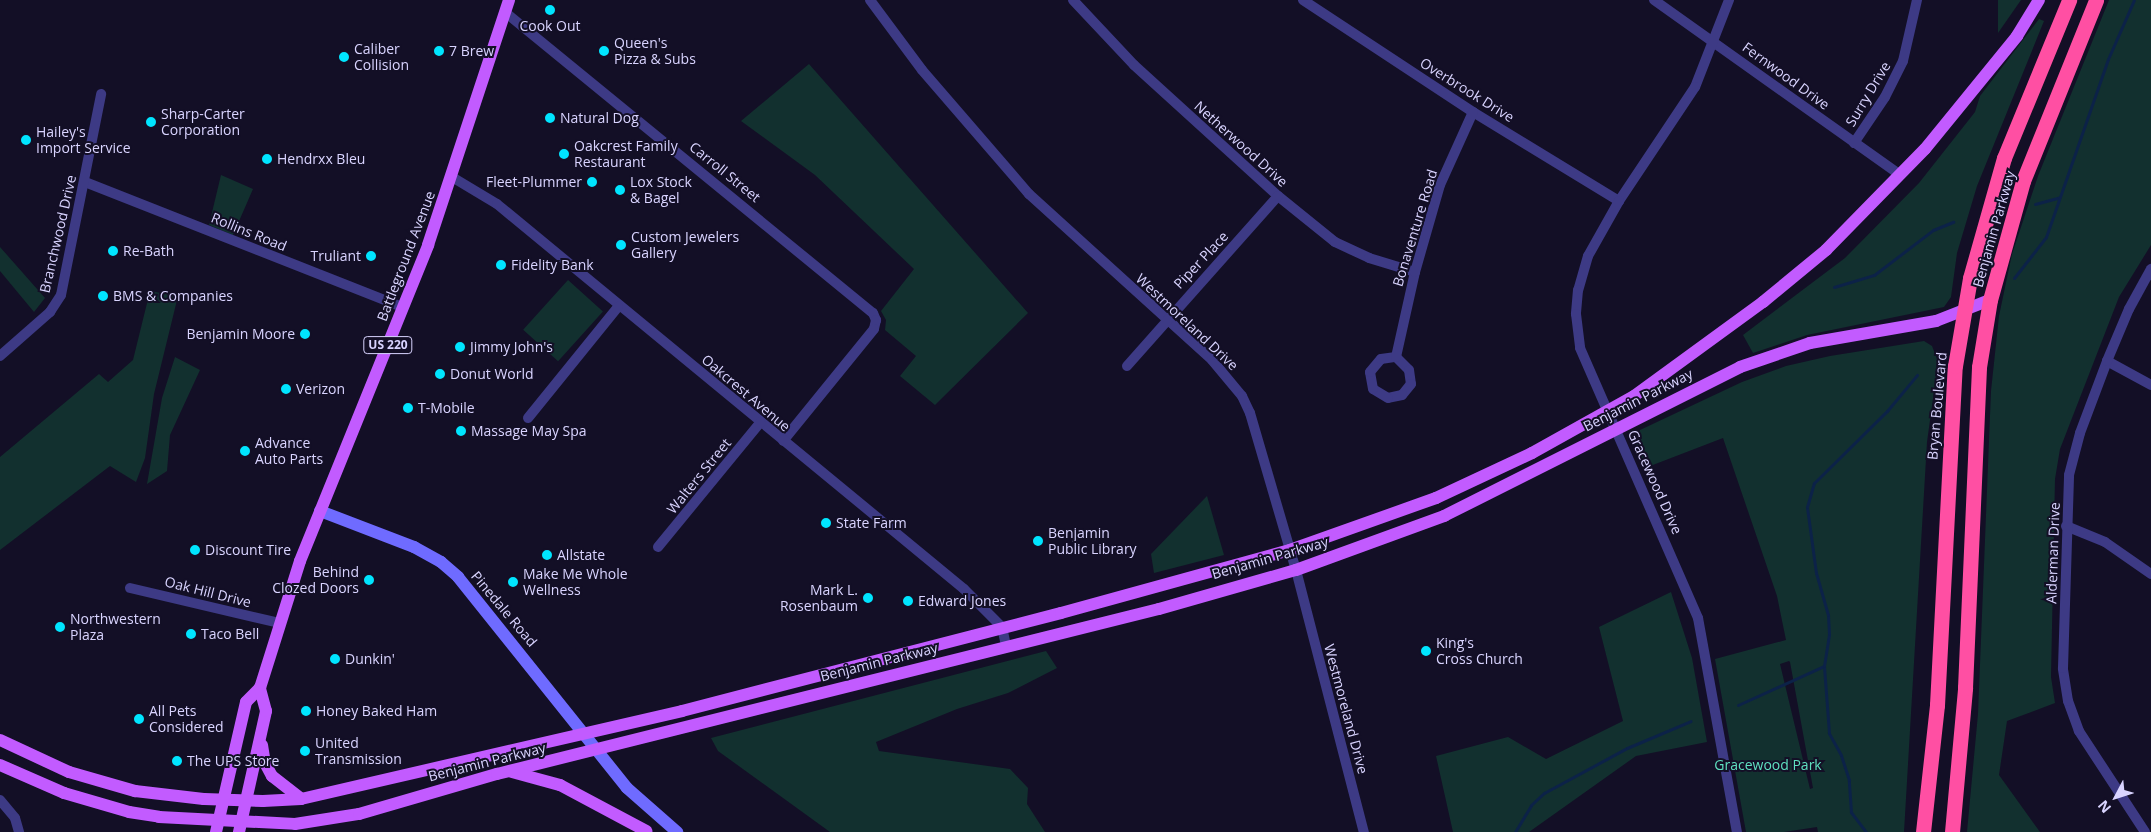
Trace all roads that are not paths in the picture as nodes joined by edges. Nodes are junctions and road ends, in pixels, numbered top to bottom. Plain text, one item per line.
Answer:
1 (870, 0) edge
2 (1073, 0) edge
3 (1303, 0) edge
4 (1654, 0) edge
5 (1729, 0) edge
6 (1918, 0) edge
7 (2039, 0) edge
8 (2069, 0) edge
9 (2096, 0) edge
10 (507, 6) edge
11 (1714, 42) junction
12 (101, 94) dead end
13 (1473, 112) junction
14 (1854, 143) junction
15 (1900, 175) junction
16 (452, 178) junction
17 (85, 182) junction
18 (1278, 196) junction
19 (1619, 201) junction
20 (2151, 269) edge
21 (1415, 272) junction
22 (1990, 300) junction
23 (618, 306) junction
24 (403, 307) junction
25 (1965, 310) junction
26 (1166, 319) junction
27 (0, 356) edge
28 (1396, 357) junction
29 (2107, 361) junction
30 (1127, 366) dead end
31 (2151, 385) edge
32 (1608, 412) junction
33 (528, 418) dead end
34 (760, 423) junction
35 (1616, 428) junction
36 (783, 442) junction
37 (320, 511) junction
38 (2066, 526) junction
39 (658, 547) dead end
40 (1290, 550) junction
41 (1296, 570) junction
42 (2151, 574) edge
43 (130, 588) dead end
44 (279, 623) junction
45 (1002, 627) junction
46 (1006, 646) junction
47 (260, 688) junction
48 (585, 734) junction
49 (260, 738) junction
50 (0, 740) edge
51 (599, 751) junction
52 (0, 765) edge
53 (509, 771) junction
54 (301, 799) junction
55 (0, 800) edge
56 (221, 800) junction
57 (246, 801) junction
58 (217, 827) edge
59 (240, 828) edge
60 (19, 832) edge
61 (646, 832) edge
62 (677, 832) edge
63 (1364, 832) edge
64 (1737, 832) edge
65 (1923, 832) edge
66 (1952, 832) edge
67 (2145, 832) edge

1 - 26 street, Westmoreland Drive
2 - 18 street, Netherwood Drive
3 - 13 street, Overbrook Drive
4 - 11 street, Fernwood Drive
5 - 11 street, Gracewood Drive
6 - 14 street, Surry Drive
7 - 15 main road, Benjamin Parkway
8 - 25 highway, Bryan Boulevard
9 - 22 highway, Benjamin Parkway
10 - 16 main road, Battleground Avenue / US 220
10 - 36 street, Carroll Street
11 - 14 street, Fernwood Drive
11 - 19 street, Gracewood Drive
12 - 17 street, Branchwood Drive
13 - 19 street, Overbrook Drive
13 - 21 street, Bonaventure Road
14 - 15 street, Fernwood Drive
15 - 32 main road, Benjamin Parkway
16 - 23 street, Oakcrest Avenue
16 - 24 main road, Battleground Avenue / US 220
17 - 24 street, Rollins Road
17 - 27 street, Branchwood Drive
18 - 21 street, Netherwood Drive
18 - 26 street, Piper Place
19 - 32 street, Gracewood Drive
20 - 29 street, Alderman Drive
21 - 28 street, Bonaventure Road
22 - 25 main road, Benjamin Parkway
22 - 66 highway
23 - 33 street
23 - 34 street, Oakcrest Avenue
24 - 37 main road, Battleground Avenue / US 220
25 - 35 main road, Benjamin Parkway
25 - 65 highway, Bryan Boulevard
26 - 30 street, Piper Place
26 - 40 street, Westmoreland Drive
28 - 28 street
29 - 31 street
29 - 38 street, Alderman Drive
32 - 35 street, Gracewood Drive
32 - 40 main road, Benjamin Parkway
34 - 36 street, Oakcrest Avenue
34 - 39 street, Walters Street
35 - 41 main road, Benjamin Parkway
35 - 64 street, Gracewood Drive
36 - 45 street, Oakcrest Avenue
37 - 44 main road, Battleground Avenue / US 220
37 - 48 street, Pinedale Road
38 - 42 street
38 - 67 street, Alderman Drive
40 - 41 street, Westmoreland Drive
40 - 45 main road, Benjamin Parkway
41 - 46 main road, Benjamin Parkway
41 - 63 street, Westmoreland Drive
43 - 44 street, Oak Hill Drive
44 - 47 main road, Battleground Avenue / US 220
45 - 46 street
45 - 48 main road, Benjamin Parkway
46 - 51 main road, Benjamin Parkway
47 - 49 main road, Battleground Avenue / US 220
47 - 56 main road, Battleground Avenue / US 220
48 - 51 street, Pinedale Road
48 - 54 main road, Benjamin Parkway
49 - 54 main road
49 - 57 main road, Battleground Avenue / US 220
50 - 56 main road, Benjamin Parkway
51 - 53 main road, Benjamin Parkway
51 - 62 street, Pinedale Road
52 - 58 main road, Benjamin Parkway
53 - 59 main road, Benjamin Parkway
53 - 61 main road
54 - 57 main road, Benjamin Parkway
55 - 60 street
56 - 57 main road, Benjamin Parkway
56 - 58 main road, Battleground Avenue / US 220
57 - 59 main road, Battleground Avenue / US 220
58 - 59 main road, Benjamin Parkway

